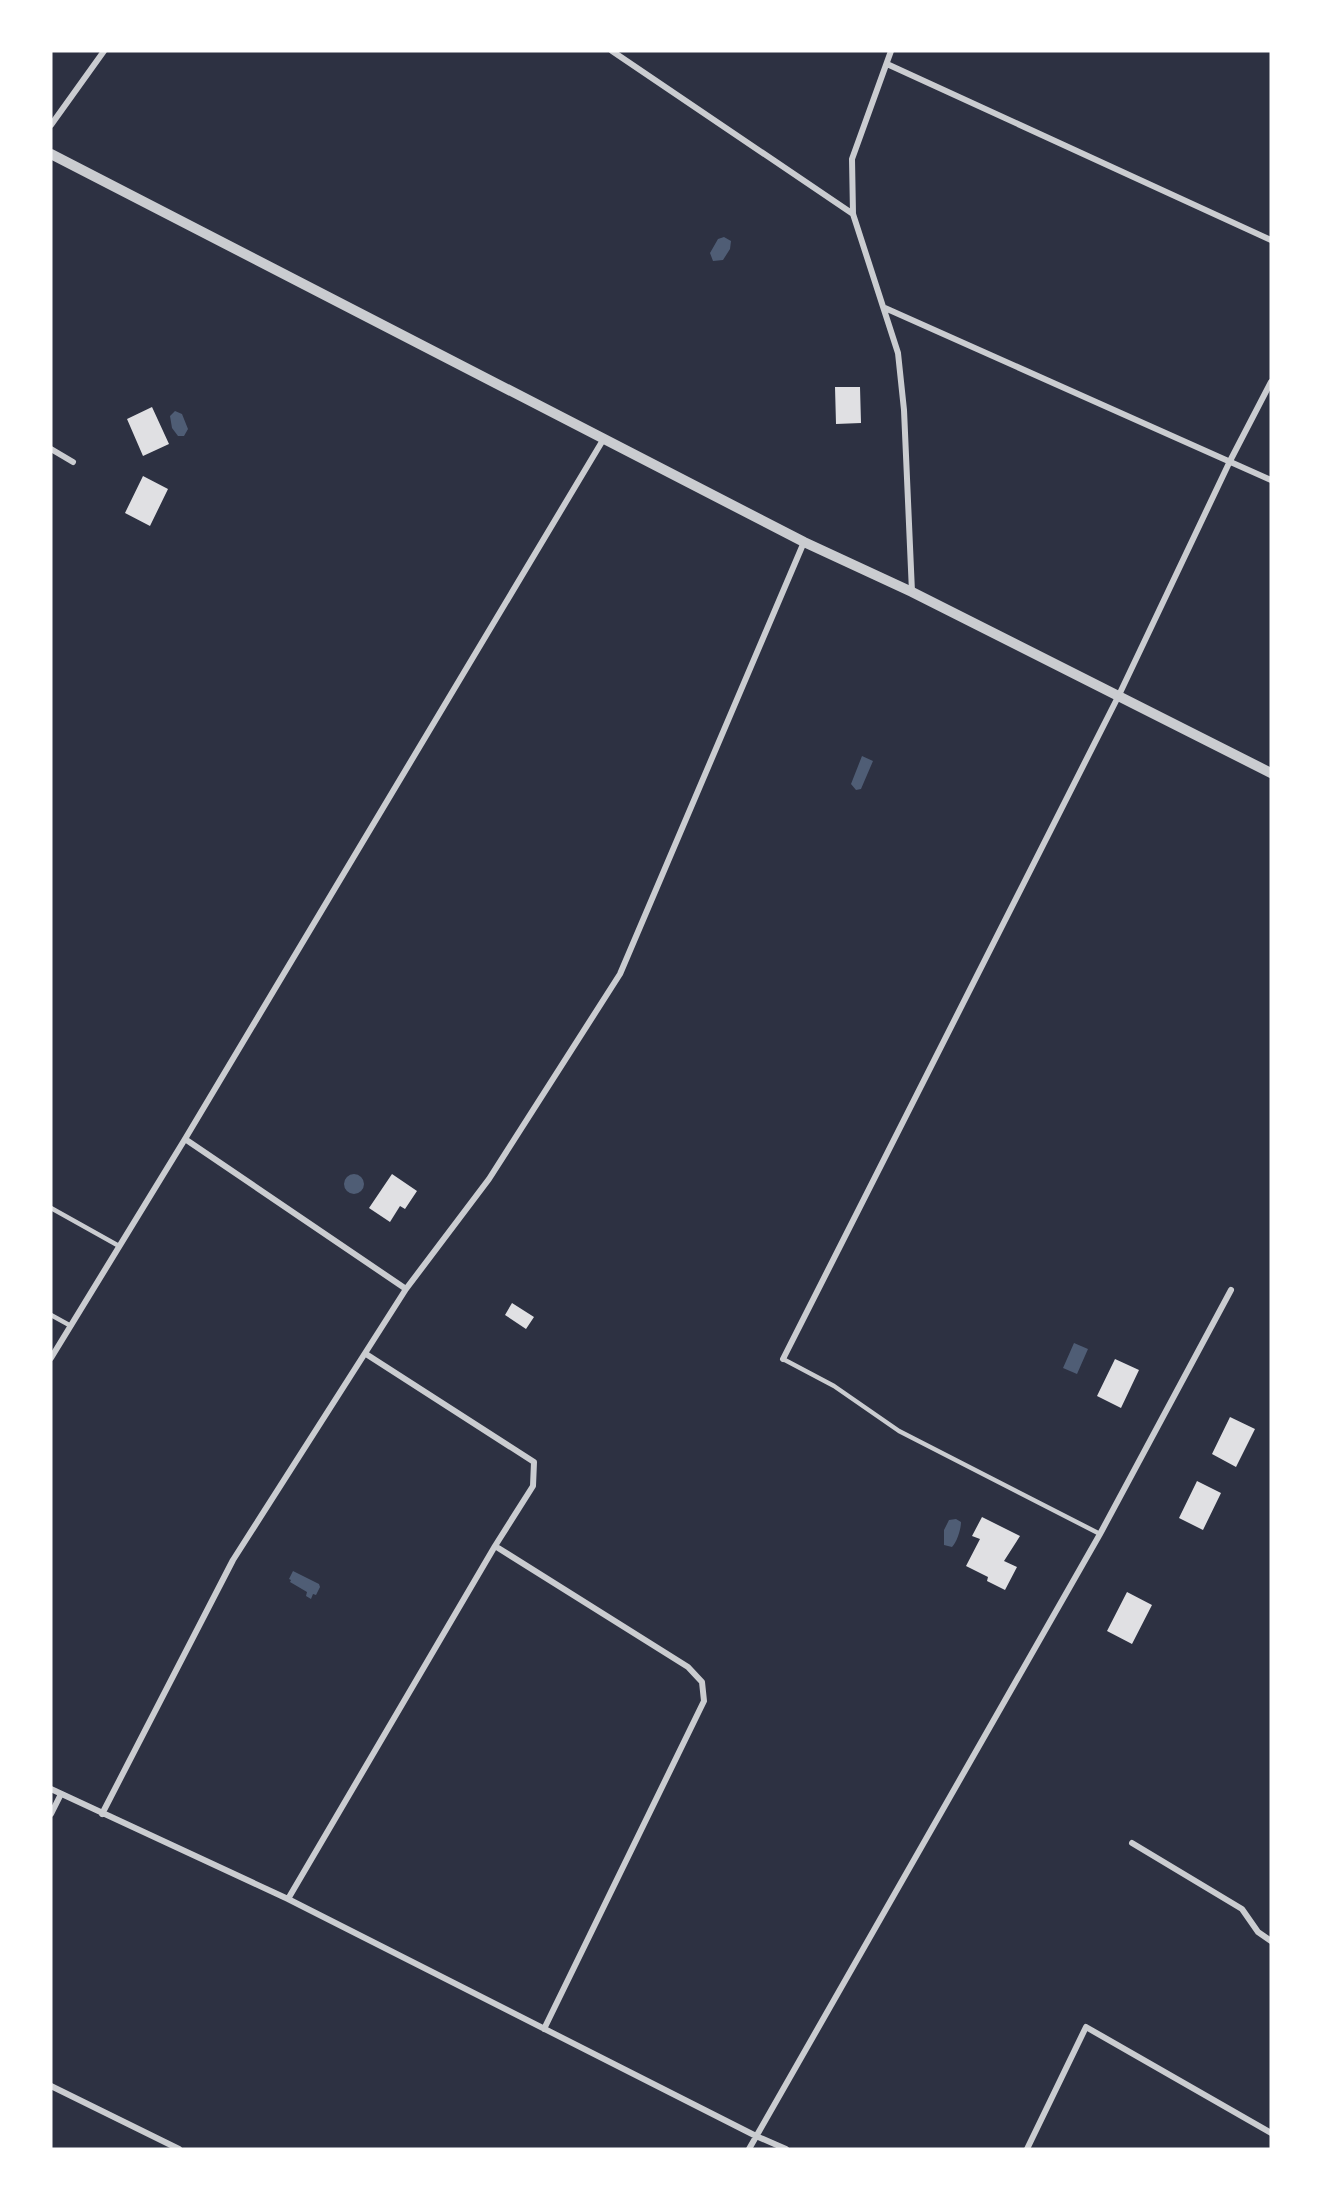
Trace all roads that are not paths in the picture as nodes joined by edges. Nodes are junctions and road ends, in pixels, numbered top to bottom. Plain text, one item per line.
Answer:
1 (104, 51) edge
2 (612, 51) edge
3 (891, 51) edge
4 (886, 64) junction
5 (51, 125) edge
6 (51, 154) edge
7 (853, 214) junction
8 (1271, 240) edge
9 (885, 308) junction
10 (1271, 382) edge
11 (603, 440) junction
12 (51, 449) edge
13 (1230, 461) junction
14 (73, 462) dead end
15 (1271, 480) edge
16 (804, 542) junction
17 (912, 592) junction
18 (1119, 695) junction
19 (1271, 773) edge
20 (185, 1138) junction
21 (51, 1208) edge
22 (119, 1246) junction
23 (406, 1289) junction
24 (1231, 1290) dead end
25 (51, 1315) edge
26 (71, 1326) junction
27 (366, 1354) junction
28 (51, 1358) edge
29 (783, 1359) joint
30 (1100, 1534) junction
31 (495, 1546) junction
32 (51, 1789) edge
33 (61, 1794) junction
34 (51, 1814) edge
35 (102, 1814) junction
36 (1132, 1843) dead end
37 (288, 1899) junction
38 (1271, 1941) edge
39 (544, 2029) junction
40 (51, 2086) edge
41 (1271, 2133) edge
42 (756, 2136) junction
43 (179, 2149) edge
44 (749, 2149) edge
45 (786, 2149) edge
46 (1027, 2149) edge

1 - 5 street
2 - 7 street
3 - 4 street
4 - 7 street
4 - 8 street
6 - 11 street
7 - 9 street
9 - 13 street
9 - 17 street
10 - 13 street
11 - 16 street
11 - 20 street
12 - 14 street
13 - 15 street
13 - 18 street
16 - 17 street
16 - 23 street
17 - 18 street
18 - 19 street
18 - 29 street
20 - 22 street
20 - 23 street
21 - 22 lane
22 - 26 street
23 - 27 street
24 - 30 street
25 - 26 lane
26 - 28 street
27 - 31 street
27 - 35 street
29 - 30 lane
30 - 42 street
31 - 37 street
31 - 39 street
32 - 33 street
33 - 34 street
33 - 35 street
35 - 37 street
36 - 38 street
37 - 39 street
39 - 42 street
40 - 43 street
41 - 46 street
42 - 44 street
42 - 45 street

